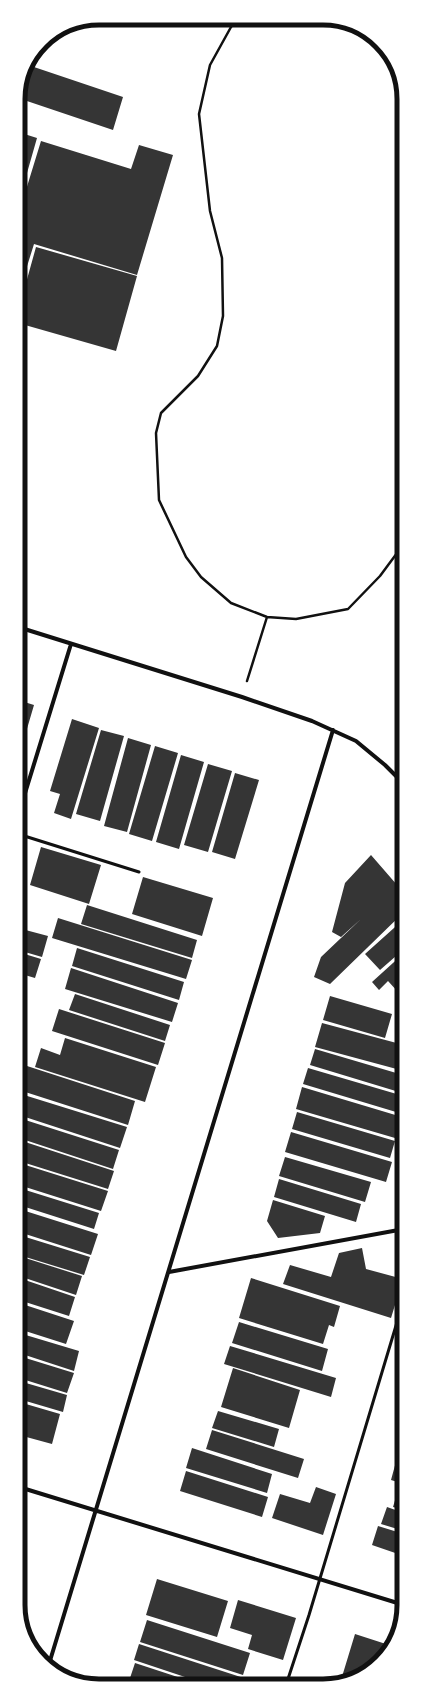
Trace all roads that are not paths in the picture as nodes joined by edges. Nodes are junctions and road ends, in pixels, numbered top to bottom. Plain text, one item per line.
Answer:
1 (25, 629) edge
2 (70, 644) junction
3 (334, 730) junction
4 (397, 777) edge
5 (25, 793) edge
6 (25, 836) edge
7 (139, 872) dead end
8 (397, 1230) edge
9 (169, 1272) junction
10 (397, 1322) edge
11 (25, 1490) edge
12 (95, 1511) junction
13 (320, 1579) junction
14 (397, 1603) edge
15 (50, 1660) edge
16 (288, 1679) edge

1 - 2 street
2 - 3 street
2 - 5 street
3 - 4 street
3 - 9 street
6 - 7 lane
8 - 9 street
9 - 12 street
10 - 13 lane
11 - 12 street
12 - 13 street
12 - 15 street
13 - 14 street
13 - 16 lane

